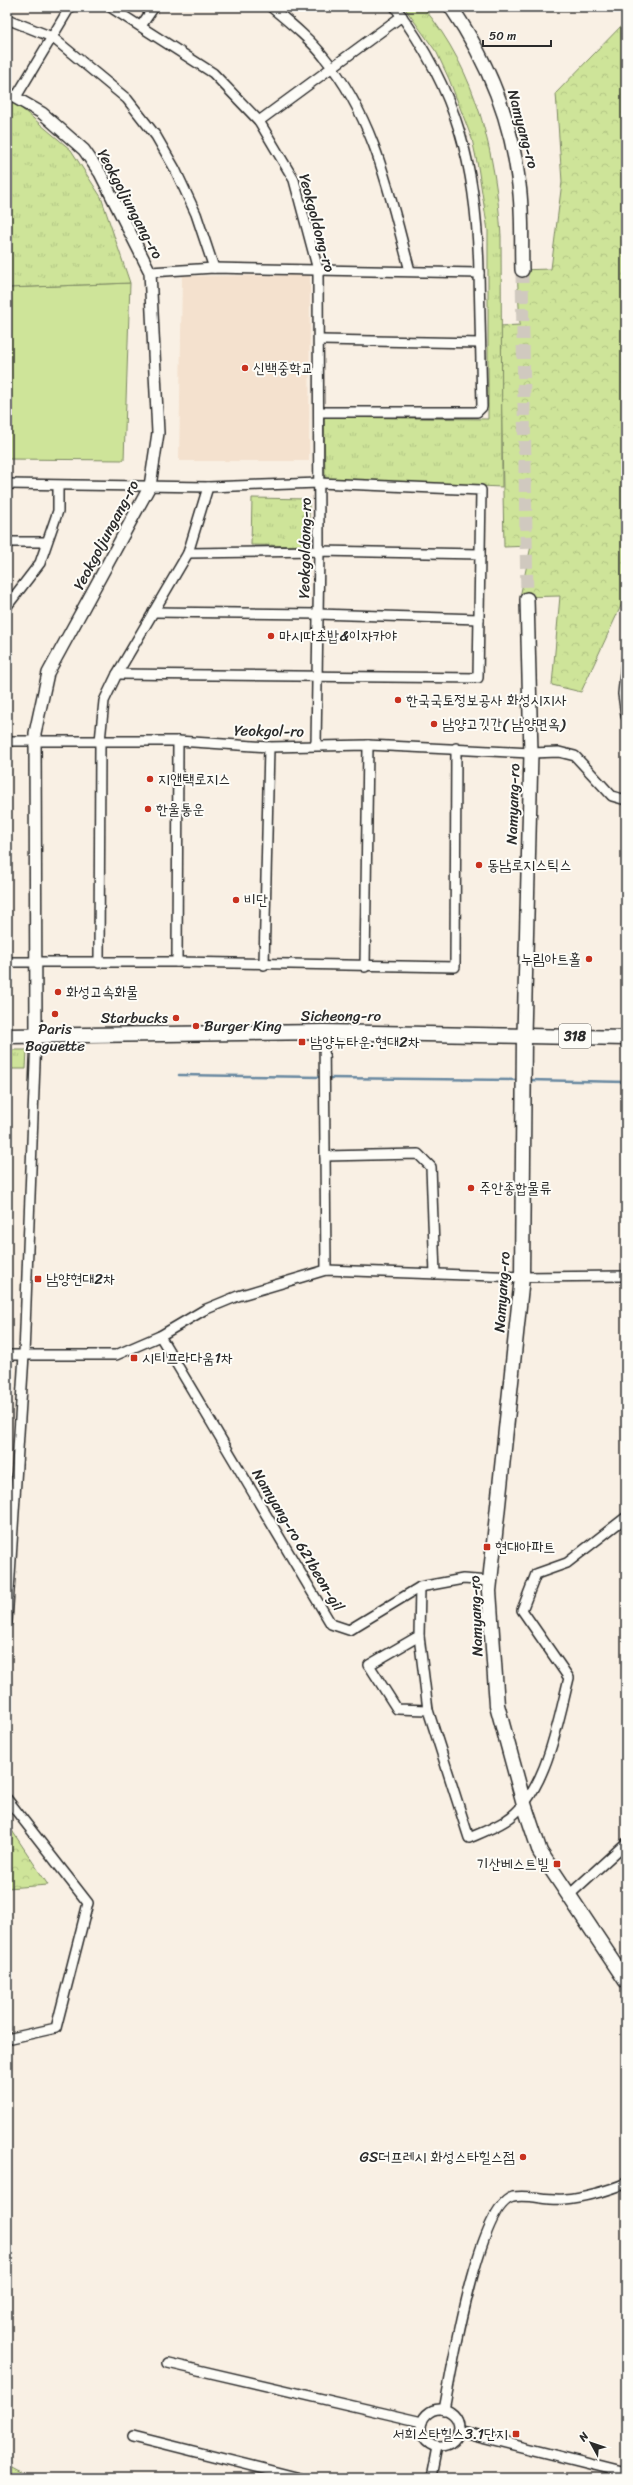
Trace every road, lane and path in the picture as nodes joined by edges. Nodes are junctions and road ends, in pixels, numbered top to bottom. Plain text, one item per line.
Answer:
1 (70, 7) edge
2 (110, 7) edge
3 (154, 7) edge
4 (271, 7) edge
5 (395, 7) edge
6 (451, 7) edge
7 (402, 16) junction
8 (7, 19) edge
9 (141, 26) junction
10 (52, 37) junction
11 (332, 68) junction
12 (12, 95) edge
13 (259, 121) junction
14 (214, 268) junction
15 (318, 270) junction
16 (522, 270) tunnel mouth
17 (410, 271) junction
18 (150, 272) junction
19 (479, 273) junction
20 (320, 340) junction
21 (480, 342) junction
22 (319, 412) junction
23 (319, 483) junction
24 (7, 484) edge
25 (58, 486) junction
26 (150, 486) junction
27 (208, 487) junction
28 (7, 542) edge
29 (46, 542) junction
30 (319, 551) junction
31 (188, 553) junction
32 (480, 554) junction
33 (527, 599) tunnel mouth
34 (7, 606) edge
35 (153, 612) junction
36 (318, 614) junction
37 (479, 618) junction
38 (626, 663) edge
39 (117, 674) junction
40 (316, 676) junction
41 (626, 716) edge
42 (7, 741) edge
43 (35, 741) junction
44 (100, 741) junction
45 (178, 741) junction
46 (316, 745) junction
47 (368, 745) junction
48 (268, 747) junction
49 (456, 748) junction
50 (531, 753) junction
51 (626, 800) edge
52 (7, 962) edge
53 (177, 962) junction
54 (36, 963) junction
55 (99, 963) junction
56 (264, 965) junction
57 (365, 967) junction
58 (324, 1032) junction
59 (524, 1035) junction
60 (7, 1036) edge
61 (36, 1036) junction
62 (626, 1038) edge
63 (325, 1156) junction
64 (326, 1270) junction
65 (435, 1274) junction
66 (626, 1276) edge
67 (522, 1277) junction
68 (160, 1336) junction
69 (7, 1355) edge
70 (24, 1355) junction
71 (625, 1518) dead end
72 (490, 1581) junction
73 (420, 1587) junction
74 (7, 1622) edge
75 (419, 1636) junction
76 (428, 1710) junction
77 (7, 1799) edge
78 (524, 1804) junction
79 (626, 1843) edge
80 (568, 1896) junction
81 (626, 1981) edge
82 (7, 2039) edge
83 (626, 2183) edge
84 (168, 2363) dead end
85 (444, 2410) junction
86 (422, 2422) junction
87 (458, 2431) junction
88 (133, 2436) dead end
89 (437, 2447) junction
90 (626, 2473) edge
91 (301, 2478) edge
92 (431, 2478) edge

1 - 10 street
2 - 9 street, Yeokgoldong-ro
3 - 9 street
4 - 11 street
5 - 7 street
6 - 16 main road, Namyang-ro
7 - 11 street
7 - 19 street
8 - 10 street
9 - 13 street, Yeokgoldong-ro
10 - 12 street
10 - 14 street
11 - 13 street
11 - 17 street
12 - 18 street, Yeokgoljungang-ro
13 - 15 street, Yeokgoldong-ro
14 - 15 street
14 - 18 street
15 - 17 street
15 - 20 street, Yeokgoldong-ro
17 - 19 street
18 - 26 street, Yeokgoljungang-ro
19 - 21 street
20 - 21 street
20 - 22 street, Yeokgoldong-ro
21 - 22 street
22 - 23 street, Yeokgoldong-ro
23 - 27 street
23 - 30 street, Yeokgoldong-ro
23 - 32 street
24 - 25 street
25 - 26 street
25 - 29 street
26 - 27 street
26 - 43 street, Yeokgoljungang-ro
27 - 31 street
28 - 29 street
29 - 34 street
30 - 31 street
30 - 32 street
30 - 36 street, Yeokgoldong-ro
31 - 35 street
32 - 37 street
33 - 50 main road, Namyang-ro
35 - 36 street
35 - 39 street
36 - 37 street
36 - 40 street, Yeokgoldong-ro
37 - 40 street
38 - 41 street
39 - 40 street
39 - 44 street
40 - 46 street, Yeokgoldong-ro
42 - 43 street, Yeokgol-ro
43 - 44 street, Yeokgol-ro
43 - 54 street, Yeokgoljungang-ro
44 - 45 street, Yeokgol-ro
44 - 55 street
45 - 48 street, Yeokgol-ro
45 - 53 street
46 - 47 street, Yeokgol-ro
46 - 48 street, Yeokgol-ro
47 - 49 street, Yeokgol-ro
47 - 57 street
48 - 56 street
49 - 50 street, Yeokgol-ro
49 - 57 street
50 - 51 street, Yeokgol-ro
50 - 59 main road, Namyang-ro
52 - 54 street
53 - 55 street
53 - 56 street
54 - 55 street
54 - 61 street, Yeokgoljungang-ro
56 - 57 street
58 - 59 main road, Sicheong-ro
58 - 61 main road, Sicheong-ro
58 - 63 street
59 - 62 main road, Sicheong-ro / 318
59 - 67 main road, Namyang-ro
60 - 61 main road, Sicheong-ro
61 - 70 street
63 - 64 street
63 - 65 street
64 - 65 street
64 - 68 street
65 - 67 street
66 - 67 street
67 - 72 main road, Namyang-ro
68 - 70 street
68 - 73 street, Namyang-ro 621beon-gil
69 - 70 street
70 - 74 street
71 - 78 street
72 - 73 street
72 - 78 main road, Namyang-ro
73 - 75 street
75 - 76 street
75 - 76 street
76 - 78 street
77 - 82 street
78 - 80 main road, Namyang-ro
79 - 80 street
80 - 81 main road, Namyang-ro
83 - 85 street
84 - 86 street
85 - 86 street
85 - 87 street
86 - 89 street
87 - 89 street
87 - 90 street
88 - 91 street
89 - 92 street

